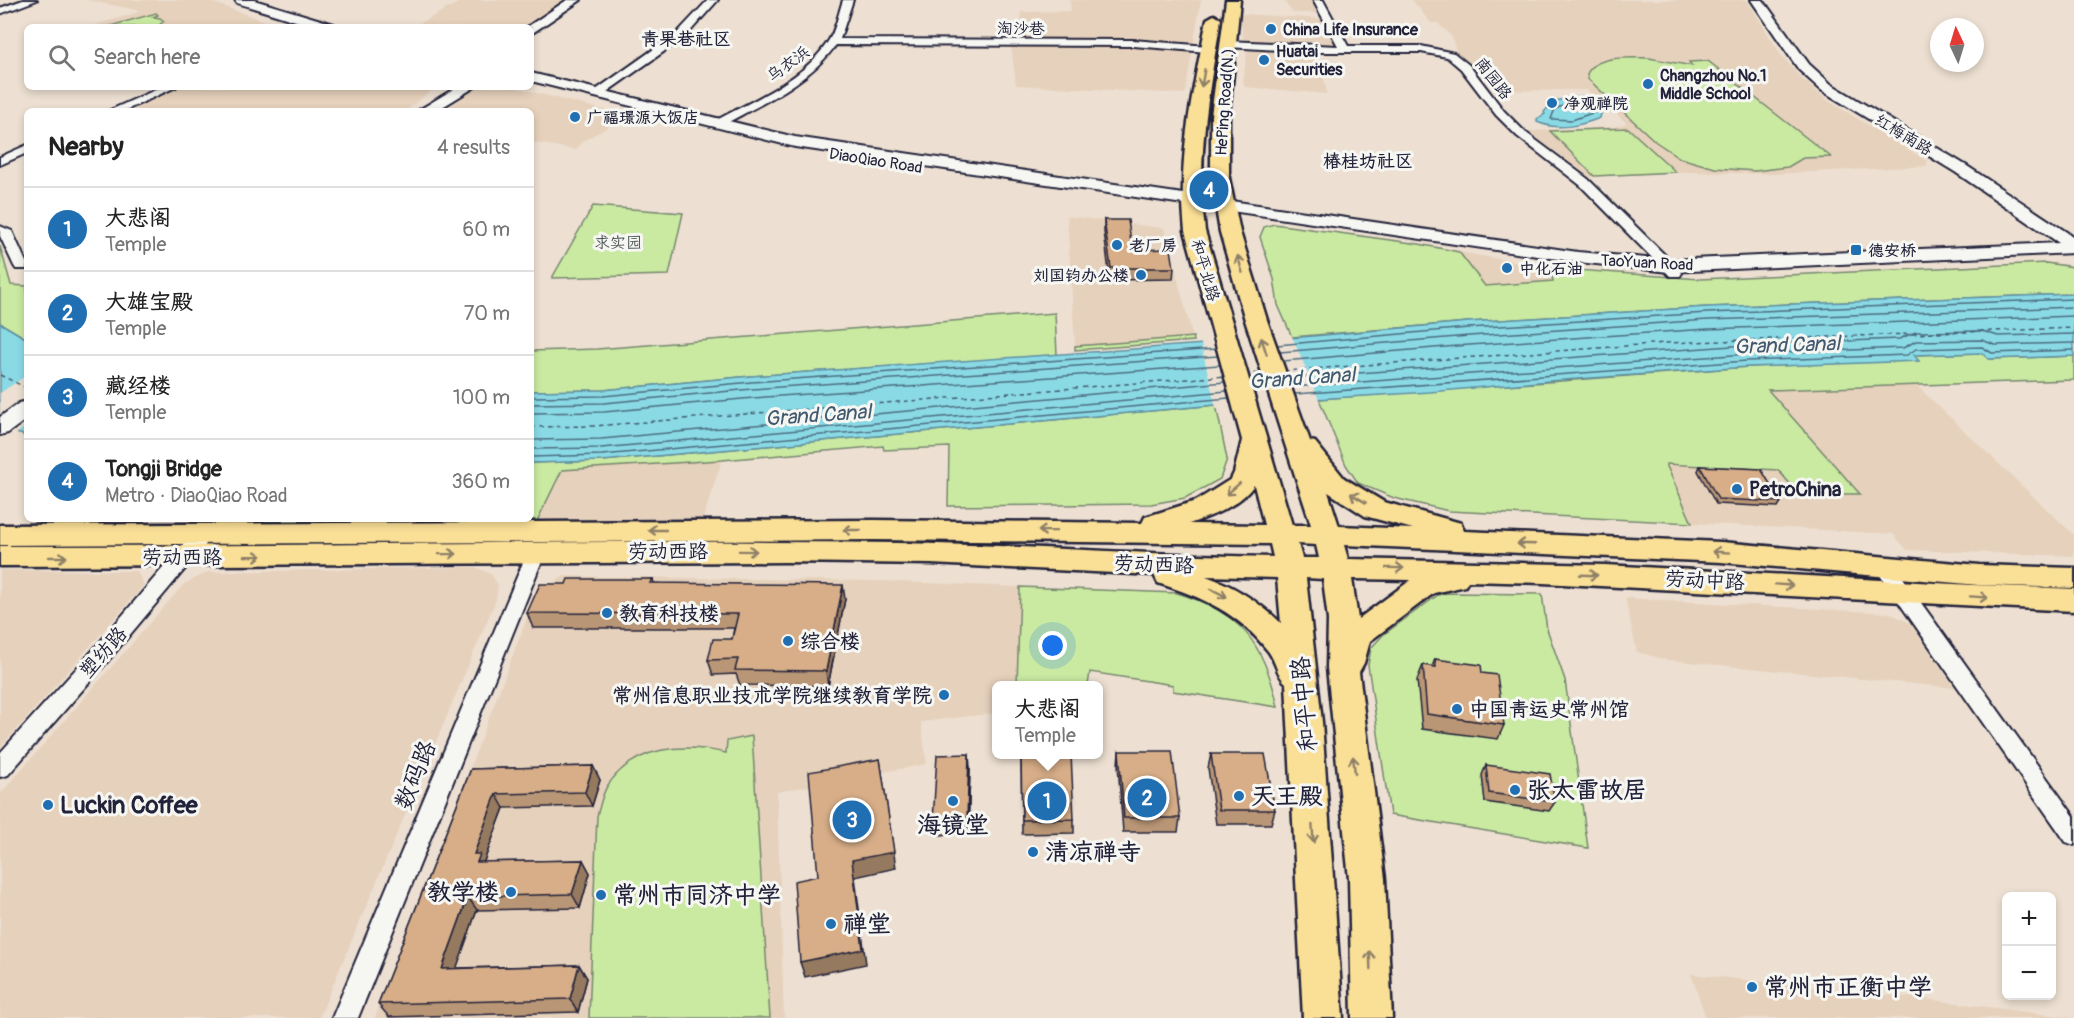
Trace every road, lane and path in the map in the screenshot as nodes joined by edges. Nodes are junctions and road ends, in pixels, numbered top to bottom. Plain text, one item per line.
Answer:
1 (32, 0) edge
2 (225, 0) edge
3 (241, 0) edge
4 (575, 0) edge
5 (713, 0) edge
6 (848, 0) edge
7 (1219, 0) edge
8 (1233, 0) edge
9 (1318, 0) edge
10 (1757, 0) edge
11 (0, 11) edge
12 (300, 24) edge
13 (314, 24) edge
14 (534, 28) edge
15 (833, 42) junction
16 (1227, 44) junction
17 (1208, 49) junction
18 (1345, 49) junction
19 (534, 78) edge
20 (534, 86) edge
21 (164, 90) edge
22 (440, 90) edge
23 (452, 90) edge
24 (463, 90) edge
25 (597, 94) junction
26 (121, 108) edge
27 (418, 108) edge
28 (431, 108) edge
29 (432, 108) edge
30 (717, 124) junction
31 (24, 150) edge
32 (0, 161) edge
33 (1191, 202) junction
34 (1225, 207) junction
35 (0, 230) edge
36 (2074, 247) edge
37 (2074, 256) edge
38 (21, 266) dead end
39 (1672, 269) junction
40 (24, 395) edge
41 (24, 410) edge
42 (0, 413) edge
43 (1290, 422) junction
44 (0, 428) edge
45 (1254, 437) junction
46 (1105, 532) junction
47 (204, 533) junction
48 (0, 535) edge
49 (1281, 535) junction
50 (1327, 535) junction
51 (1492, 542) junction
52 (536, 553) junction
53 (0, 556) edge
54 (185, 557) junction
55 (1102, 562) junction
56 (1884, 566) junction
57 (1290, 567) junction
58 (1336, 568) junction
59 (1496, 571) junction
60 (2074, 578) edge
61 (1900, 592) junction
62 (2074, 600) edge
63 (1344, 681) junction
64 (1303, 692) junction
65 (0, 768) edge
66 (2074, 835) edge
67 (345, 1018) edge
68 (1323, 1018) edge
69 (1372, 1018) edge

1 - 11 street
2 - 12 main road
3 - 13 main road
4 - 14 main road
5 - 25 street
6 - 15 street, 乌衣浜
7 - 17 main road, 和平北路
8 - 16 main road, HePing Road(N.)
9 - 18 street
10 - 36 main road, 红梅南路
15 - 17 street, 淘沙巷
15 - 30 street, 乌衣浜
16 - 18 street, 南园路
16 - 34 main road, HePing Road(N.)
17 -> 33 main road, 和平北路
18 - 39 street, 南园路
19 - 25 main road, DiaoQiao Road
20 - 33 main road, DiaoQiao Road
21 - 26 street
22 - 27 main road
23 - 28 main road
24 - 29 main road
25 - 30 main road, DiaoQiao Road
30 - 33 main road, DiaoQiao Road
31 - 32 street
33 - 34 main road, DiaoQiao Road
33 - 45 main road, 和平北路
34 - 39 main road, TaoYuan Road
43 -> 34 main road, HePing Road(N.)
35 - 38 street
36 - 39 main road, TaoYuan Road
37 - 39 main road, TaoYuan Road
40 - 42 main road
41 - 44 main road
43 - 50 main road
51 -> 43 main road
45 -> 46 main road
45 - 49 main road, 和平北路
46 -> 47 main road, 劳动西路
46 - 49 main road, 劳动西路
47 - 48 main road, 劳动西路
47 - 54 street, 塑纺路
49 - 50 main road, 劳动西路
49 - 57 main road, 和平中路
50 - 51 main road, 劳动西路
50 - 58 main road, 和平中路
56 -> 51 main road
54 -> 52 main road, 劳动西路
52 -> 55 main road, 劳动西路
52 - 67 street, 数码路
53 -> 54 main road, 劳动西路
54 - 65 street, 塑纺路
55 - 57 main road, 劳动西路
55 -> 64 main road
56 - 60 main road
56 - 61 street
57 - 58 main road, 劳动西路
57 - 64 main road, 和平中路
58 -> 59 main road, 劳动中路
58 - 63 main road, 和平中路
59 -> 61 main road, 劳动中路
59 - 63 main road
61 -> 62 main road, 劳动中路
61 - 66 street
69 -> 63 main road, 和平中路
64 -> 68 main road, 和平中路

